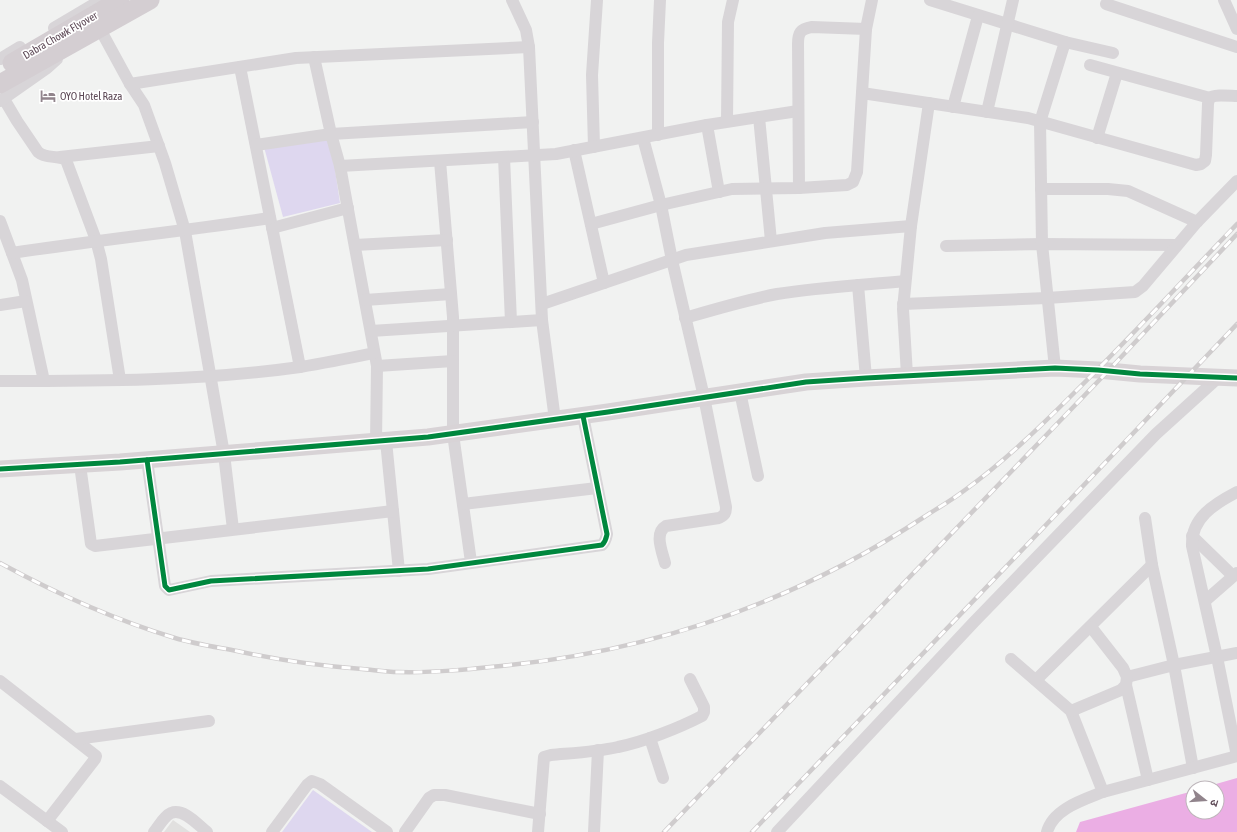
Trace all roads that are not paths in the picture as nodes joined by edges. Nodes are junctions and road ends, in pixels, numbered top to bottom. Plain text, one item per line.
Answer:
1 (101, 0) edge
2 (120, 0) edge
3 (150, 0) edge
4 (512, 0) edge
5 (597, 0) edge
6 (660, 0) edge
7 (733, 0) edge
8 (872, 0) edge
9 (930, 0) edge
10 (1012, 0) edge
11 (1224, 0) edge
12 (1106, 4) dead end
13 (978, 16) junction
14 (1008, 24) junction
15 (100, 29) junction
16 (866, 29) junction
17 (1237, 29) edge
18 (76, 42) junction
19 (1065, 42) junction
20 (529, 47) junction
21 (1237, 47) edge
22 (1113, 53) dead end
23 (314, 57) junction
24 (0, 59) edge
25 (1090, 65) dead end
26 (240, 67) junction
27 (0, 70) edge
28 (1117, 73) junction
29 (130, 84) junction
30 (862, 93) junction
31 (1, 94) edge
32 (1237, 96) edge
33 (1210, 98) junction
34 (929, 103) junction
35 (953, 107) junction
36 (798, 111) junction
37 (987, 112) junction
38 (759, 117) junction
39 (727, 121) junction
40 (533, 122) junction
41 (1040, 122) junction
42 (707, 125) junction
43 (331, 134) junction
44 (658, 135) junction
45 (643, 138) junction
46 (1097, 138) junction
47 (256, 145) junction
48 (159, 146) junction
49 (594, 147) junction
50 (574, 150) junction
51 (535, 155) junction
52 (60, 157) junction
53 (504, 157) junction
54 (440, 161) junction
55 (340, 166) junction
56 (1237, 181) edge
57 (765, 188) junction
58 (798, 188) junction
59 (1041, 189) junction
60 (719, 192) junction
61 (660, 205) junction
62 (348, 208) junction
63 (1197, 222) junction
64 (0, 223) edge
65 (271, 223) junction
66 (591, 224) junction
67 (911, 226) junction
68 (185, 230) junction
69 (96, 240) junction
70 (447, 240) junction
71 (771, 241) junction
72 (1042, 244) junction
73 (355, 245) junction
74 (1177, 245) junction
75 (946, 246) dead end
76 (12, 254) junction
77 (672, 260) junction
78 (906, 281) junction
79 (604, 283) junction
80 (858, 285) junction
81 (451, 294) junction
82 (1048, 298) junction
83 (26, 300) junction
84 (365, 300) junction
85 (0, 304) edge
86 (542, 304) junction
87 (903, 304) junction
88 (685, 318) junction
89 (542, 320) junction
90 (511, 322) junction
91 (453, 326) junction
92 (371, 331) junction
93 (374, 353) junction
94 (453, 361) junction
95 (377, 366) junction
96 (300, 367) junction
97 (1055, 368) junction
98 (907, 375) junction
99 (210, 376) junction
100 (1220, 376) junction
101 (866, 378) junction
102 (1237, 378) edge
103 (0, 380) edge
104 (120, 380) junction
105 (44, 381) junction
106 (740, 392) junction
107 (704, 397) junction
108 (583, 416) junction
109 (555, 420) junction
110 (453, 434) junction
111 (381, 441) junction
112 (224, 454) junction
113 (147, 460) junction
114 (80, 465) junction
115 (0, 469) edge
116 (758, 476) dead end
117 (597, 488) junction
118 (1237, 492) edge
119 (463, 504) junction
120 (393, 511) junction
121 (1145, 518) dead end
122 (233, 529) junction
123 (1192, 536) junction
124 (159, 539) junction
125 (471, 562) junction
126 (665, 562) dead end
127 (1152, 565) junction
128 (399, 571) junction
129 (1235, 574) edge
130 (1204, 601) junction
131 (1091, 627) junction
132 (1237, 653) edge
133 (1218, 657) junction
134 (1011, 659) dead end
135 (1174, 665) junction
136 (690, 679) dead end
137 (1036, 680) junction
138 (0, 681) edge
139 (1127, 681) junction
140 (1071, 711) junction
141 (209, 721) dead end
142 (650, 738) junction
143 (76, 739) junction
144 (598, 750) junction
145 (1193, 768) junction
146 (663, 778) dead end
147 (1148, 780) junction
148 (0, 786) edge
149 (1103, 792) junction
150 (540, 814) junction
151 (47, 821) junction
152 (62, 832) edge
153 (154, 832) edge
154 (207, 832) edge
155 (272, 832) edge
156 (387, 832) edge
157 (405, 832) edge
158 (538, 832) edge
159 (594, 832) edge
160 (777, 832) edge
161 (1048, 832) edge

1 - 24 street
2 - 27 main road, Dabra Chowk Flyover
3 - 15 main road, Dabra Chowk Flyover
4 - 20 street
5 - 49 street
6 - 44 street
7 - 39 street
8 - 16 street
9 - 13 street
10 - 14 street
11 - 17 street
12 - 21 street
13 - 14 street
13 - 35 street
14 - 19 street
14 - 37 street
15 - 18 main road, Dabra Chowk Flyover
15 - 29 street
16 - 30 street
16 - 36 street
18 - 31 main road, Dabra Chowk Flyover
18 - 31 street
19 - 22 street
19 - 41 street
20 - 23 street
20 - 40 street
23 - 26 street
23 - 43 street
25 - 28 street
26 - 29 street
26 - 47 street
28 - 33 street
28 - 46 street
29 - 48 street
30 - 34 street
30 - 58 street
31 - 52 street
32 - 33 street
33 - 46 street
34 - 35 street
34 - 67 street
35 - 37 street
36 - 38 street
36 - 58 street
37 - 41 street
38 - 39 street
38 - 57 street
39 - 42 street
40 - 43 street
40 - 51 street
41 - 46 street
41 - 59 street
42 - 44 street
42 - 60 street
43 - 47 street
43 - 55 street
44 - 45 street
45 - 49 street
45 - 61 street
47 - 65 street
48 - 52 street
48 - 68 street
49 - 50 street
50 - 51 street
50 - 66 street
51 - 53 street
51 - 86 street
52 - 69 street
53 - 54 street
53 - 90 street
54 - 55 street
54 - 70 street
55 - 62 street
56 - 63 street
57 - 58 street
57 - 60 street
57 - 71 street
59 - 63 street
59 - 72 street
60 - 61 street
61 - 66 street
61 - 77 street
62 - 65 street
62 - 73 street
63 - 74 street
64 - 76 street
65 - 68 street
65 - 96 street
66 - 79 street
67 - 71 street
67 - 78 street
68 - 69 street
68 - 99 street
69 - 76 street
69 - 104 street
70 - 73 street
70 - 81 street
71 - 77 street
72 - 74 street
72 - 75 street
72 - 82 street
73 - 84 street
74 - 82 street
76 - 83 street
77 - 79 street
77 - 88 street
78 - 80 street
78 - 87 street
79 - 86 street
80 - 88 street
80 - 101 street
81 - 84 street
81 - 91 street
82 - 87 street
82 - 97 street
83 - 85 street
83 - 105 street
84 - 92 street
86 - 89 street
87 - 98 street
88 - 107 street
89 - 90 street
89 - 109 street
90 - 91 street
91 - 92 street
91 - 94 street
92 - 93 street
93 - 95 street
93 - 96 street
94 - 95 street
94 - 110 street
95 - 111 street
96 - 99 street
97 - 98 street
97 - 100 street
98 - 101 street
99 - 104 street
99 - 112 street
100 - 102 street
100 - 160 street
101 - 106 street
103 - 105 street
104 - 105 street
106 - 107 street
106 - 116 street
107 - 108 street
107 - 126 street
108 - 109 street
108 - 117 street
109 - 110 street
110 - 111 street
110 - 119 street
111 - 112 street
111 - 120 street
112 - 113 street
112 - 122 street
113 - 114 street
113 - 124 street
114 - 115 street
114 - 124 street
117 - 119 street
117 - 125 street
118 - 123 street
119 - 125 street
120 - 122 street
120 - 128 street
121 - 127 street
122 - 124 street
123 - 129 street
123 - 130 street
124 - 128 street
125 - 128 street
127 - 131 street
127 - 135 street
129 - 130 street
130 - 133 street
131 - 137 street
131 - 139 street
132 - 133 street
133 - 135 street
133 - 145 street
134 - 137 street
135 - 139 street
135 - 145 street
136 - 142 street
137 - 140 street
138 - 143 street
139 - 140 street
139 - 147 street
140 - 149 street
141 - 143 street
142 - 144 street
142 - 146 street
143 - 151 street
144 - 150 street
144 - 159 street
145 - 147 street
147 - 149 street
148 - 151 street
149 - 161 street
150 - 157 street
150 - 158 street
151 - 152 street
153 - 154 street
155 - 156 street

